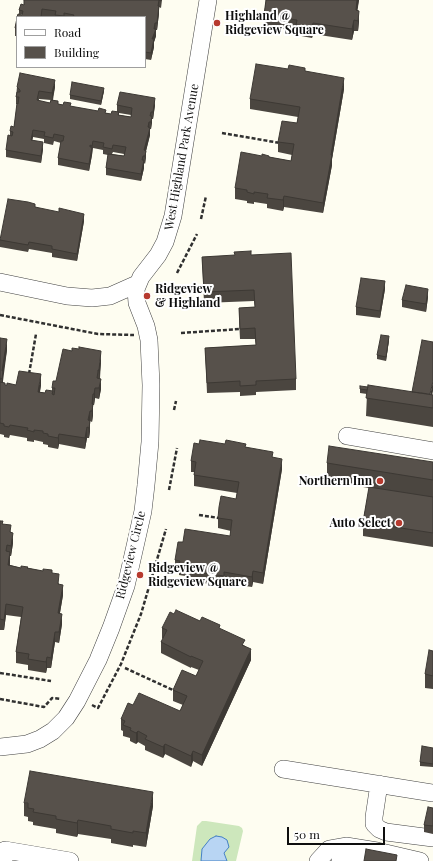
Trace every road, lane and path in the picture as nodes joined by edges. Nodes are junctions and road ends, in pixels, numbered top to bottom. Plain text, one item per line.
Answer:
1 (208, 0) edge
2 (222, 133) dead end
3 (280, 143) edge
4 (206, 196) dead end
5 (201, 219) dead end
6 (197, 234) dead end
7 (177, 273) dead end
8 (0, 282) edge
9 (137, 284) junction
10 (0, 315) edge
11 (240, 329) edge
12 (181, 332) dead end
13 (36, 334) dead end
14 (148, 334) junction
15 (29, 376) edge
16 (176, 401) dead end
17 (174, 410) dead end
18 (347, 436) dead end
19 (176, 448) dead end
20 (433, 451) edge
21 (169, 490) dead end
22 (199, 515) dead end
23 (219, 518) edge
24 (166, 529) dead end
25 (125, 668) dead end
26 (0, 673) edge
27 (51, 681) dead end
28 (177, 692) edge
29 (0, 700) edge
30 (77, 701) junction
31 (98, 708) dead end
32 (0, 747) edge
33 (282, 769) dead end
34 (379, 784) junction
35 (433, 793) edge
36 (433, 838) edge
37 (377, 851) junction
38 (4, 861) edge
39 (70, 861) edge
40 (318, 861) edge
41 (340, 861) edge
42 (420, 861) edge

1 - 9 street, West Highland Park Avenue
2 - 3 path
4 - 5 path
6 - 7 path
8 - 9 street
9 - 14 street, Ridgeview Circle
10 - 14 path
11 - 12 path
13 - 15 path
14 - 30 street, Ridgeview Circle
16 - 17 path
18 - 20 street
19 - 21 path
22 - 23 path
24 - 31 path
25 - 28 path
26 - 27 path
29 - 30 path
30 - 32 street, Ridgeview Circle
33 - 34 street
34 - 35 street
34 - 36 street
37 - 40 street
37 - 41 street
37 - 42 street
38 - 39 street

